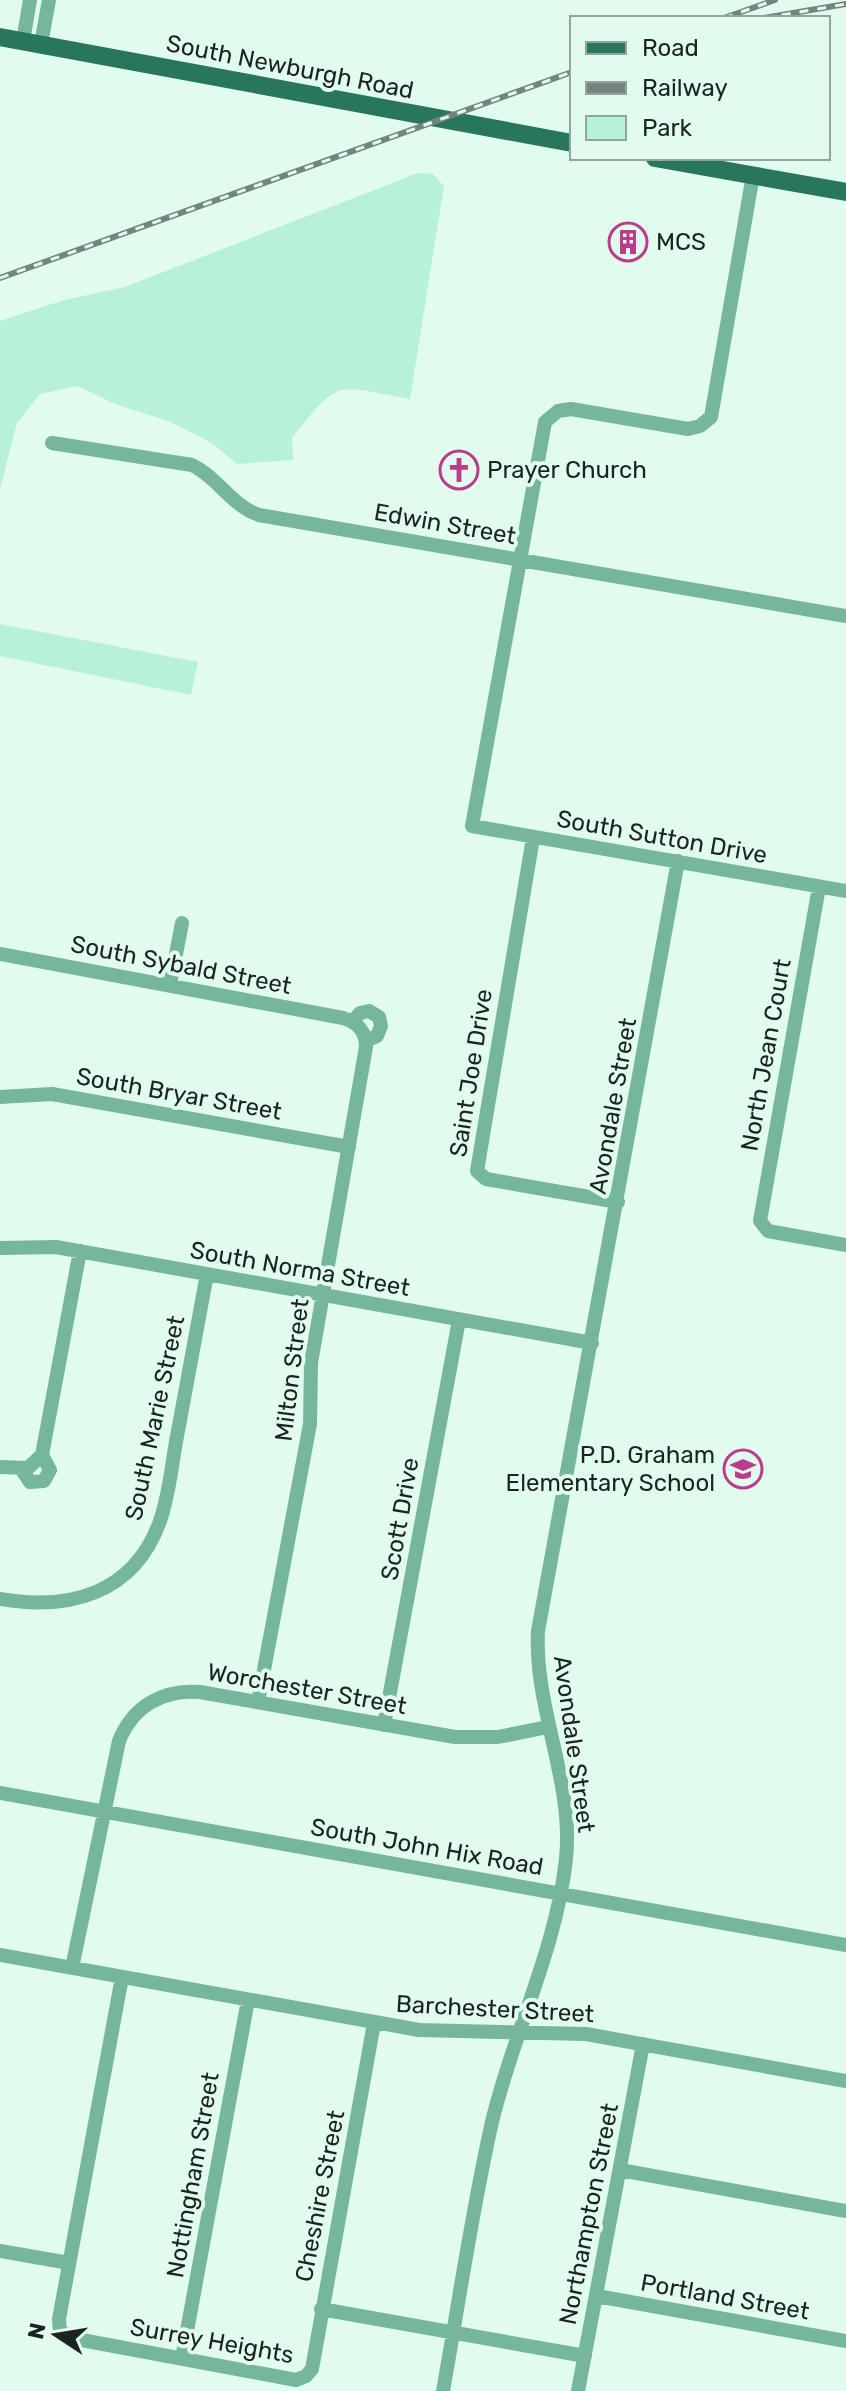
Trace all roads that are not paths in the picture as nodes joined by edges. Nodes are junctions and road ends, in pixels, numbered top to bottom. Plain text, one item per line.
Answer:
1 (30, 0) edge
2 (49, 0) edge
3 (0, 37) edge
4 (32, 43) junction
5 (570, 143) edge
6 (667, 160) edge
7 (753, 175) junction
8 (846, 192) edge
9 (52, 443) dead end
10 (518, 559) junction
11 (846, 616) edge
12 (533, 838) junction
13 (678, 861) junction
14 (819, 887) junction
15 (846, 891) edge
16 (182, 923) dead end
17 (0, 954) edge
18 (170, 985) junction
19 (379, 1017) joint
20 (360, 1030) junction
21 (0, 1097) edge
22 (349, 1147) junction
23 (618, 1202) junction
24 (846, 1245) edge
25 (0, 1248) edge
26 (80, 1251) junction
27 (207, 1274) junction
28 (322, 1295) junction
29 (459, 1320) junction
30 (592, 1343) junction
31 (0, 1467) edge
32 (0, 1599) edge
33 (258, 1702) junction
34 (384, 1725) junction
35 (548, 1727) junction
36 (0, 1793) edge
37 (103, 1811) junction
38 (561, 1893) junction
39 (846, 1945) edge
40 (0, 1955) edge
41 (72, 1968) junction
42 (122, 1977) junction
43 (248, 2000) junction
44 (374, 2023) junction
45 (520, 2033) junction
46 (643, 2044) junction
47 (846, 2081) edge
48 (620, 2170) junction
49 (846, 2211) edge
50 (0, 2251) edge
51 (69, 2263) junction
52 (597, 2296) junction
53 (321, 2309) junction
54 (453, 2334) junction
55 (846, 2341) edge
56 (585, 2356) junction
57 (182, 2358) junction
58 (306, 2376) joint
59 (443, 2391) edge
60 (578, 2391) edge

1 - 4 street
2 - 4 street
3 - 4 main road, South Newburgh Road
4 - 5 main road, South Newburgh Road
6 - 7 main road
7 - 8 main road
7 - 10 street
9 - 10 street, Edwin Street
10 - 11 street, Edwin Street
10 - 12 street, South Sutton Drive
12 - 13 street, South Sutton Drive
12 - 23 street, Saint Joe Drive
13 - 14 street, South Sutton Drive
13 - 23 street, Avondale Street
14 - 15 street, South Sutton Drive
14 - 24 street, North Jean Court
16 - 18 street
17 - 18 street, South Sybald Street
18 - 20 street, South Sybald Street
19 - 20 street, South Sybald Street
19 - 20 street, Milton Street
20 - 22 street, Milton Street
21 - 22 street, South Bryar Street
22 - 28 street, Milton Street
23 - 30 street, Avondale Street
25 - 26 street, South Norma Street
26 - 27 street, South Norma Street
26 - 31 street
27 - 28 street, South Norma Street
27 - 32 street, South Marie Street
28 - 29 street, South Norma Street
28 - 33 street, Milton Street
29 - 30 street, South Norma Street
29 - 34 street, Scott Drive
30 - 35 street, Avondale Street
33 - 34 street, Worchester Street
33 - 37 street, Worchester Street
34 - 35 street, Worchester Street
35 - 38 street, Avondale Street
36 - 37 street, South John Hix Road
37 - 38 street, South John Hix Road
37 - 41 street, Worchester Street
38 - 39 street, South John Hix Road
38 - 45 street, Avondale Street
40 - 41 street, Barchester Street
41 - 42 street, Barchester Street
42 - 43 street, Barchester Street
42 - 51 street
43 - 44 street, Barchester Street
43 - 57 street, Nottingham Street
44 - 45 street, Barchester Street
44 - 53 street, Cheshire Street
45 - 46 street, Barchester Street
45 - 54 street, Avondale Street
46 - 47 street, Barchester Street
46 - 48 street, Northampton Street
48 - 49 street
48 - 52 street, Northampton Street
50 - 51 street
51 - 57 street, Surrey Heights
52 - 55 street, Portland Street
52 - 56 street, Northampton Street
53 - 54 street
53 - 58 street, Cheshire Street
54 - 56 street
54 - 59 street, Avondale Street
56 - 60 street, Northampton Street
57 - 58 street, Surrey Heights

